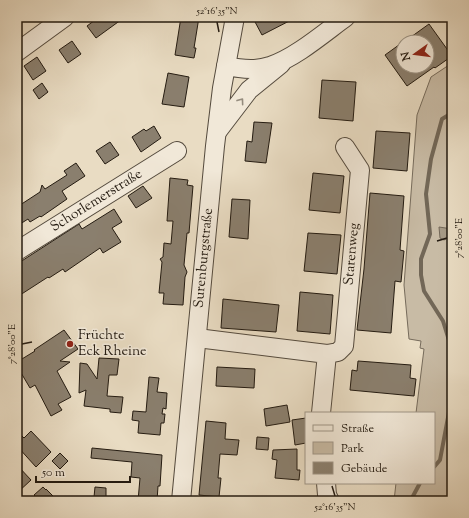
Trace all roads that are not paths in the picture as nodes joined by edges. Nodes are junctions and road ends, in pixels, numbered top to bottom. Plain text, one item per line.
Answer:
1 (65, 17) edge
2 (236, 17) edge
3 (346, 17) edge
4 (17, 52) edge
5 (292, 55) junction
6 (226, 66) junction
7 (217, 132) junction
8 (345, 147) dead end
9 (177, 151) dead end
10 (17, 251) edge
11 (197, 338) junction
12 (327, 354) junction
13 (321, 412) edge
14 (326, 484) edge
15 (181, 501) edge
16 (330, 501) edge

1 - 4 street
2 - 6 street, Surenburgstraße
3 - 5 street
5 - 6 street
7 -> 5 street
6 - 7 street, Surenburgstraße
7 - 11 street, Surenburgstraße
8 - 12 street, Starenweg
9 - 10 street, Schorlemerstraße
11 - 12 street
11 - 15 street, Surenburgstraße
12 - 13 street
14 - 16 street

